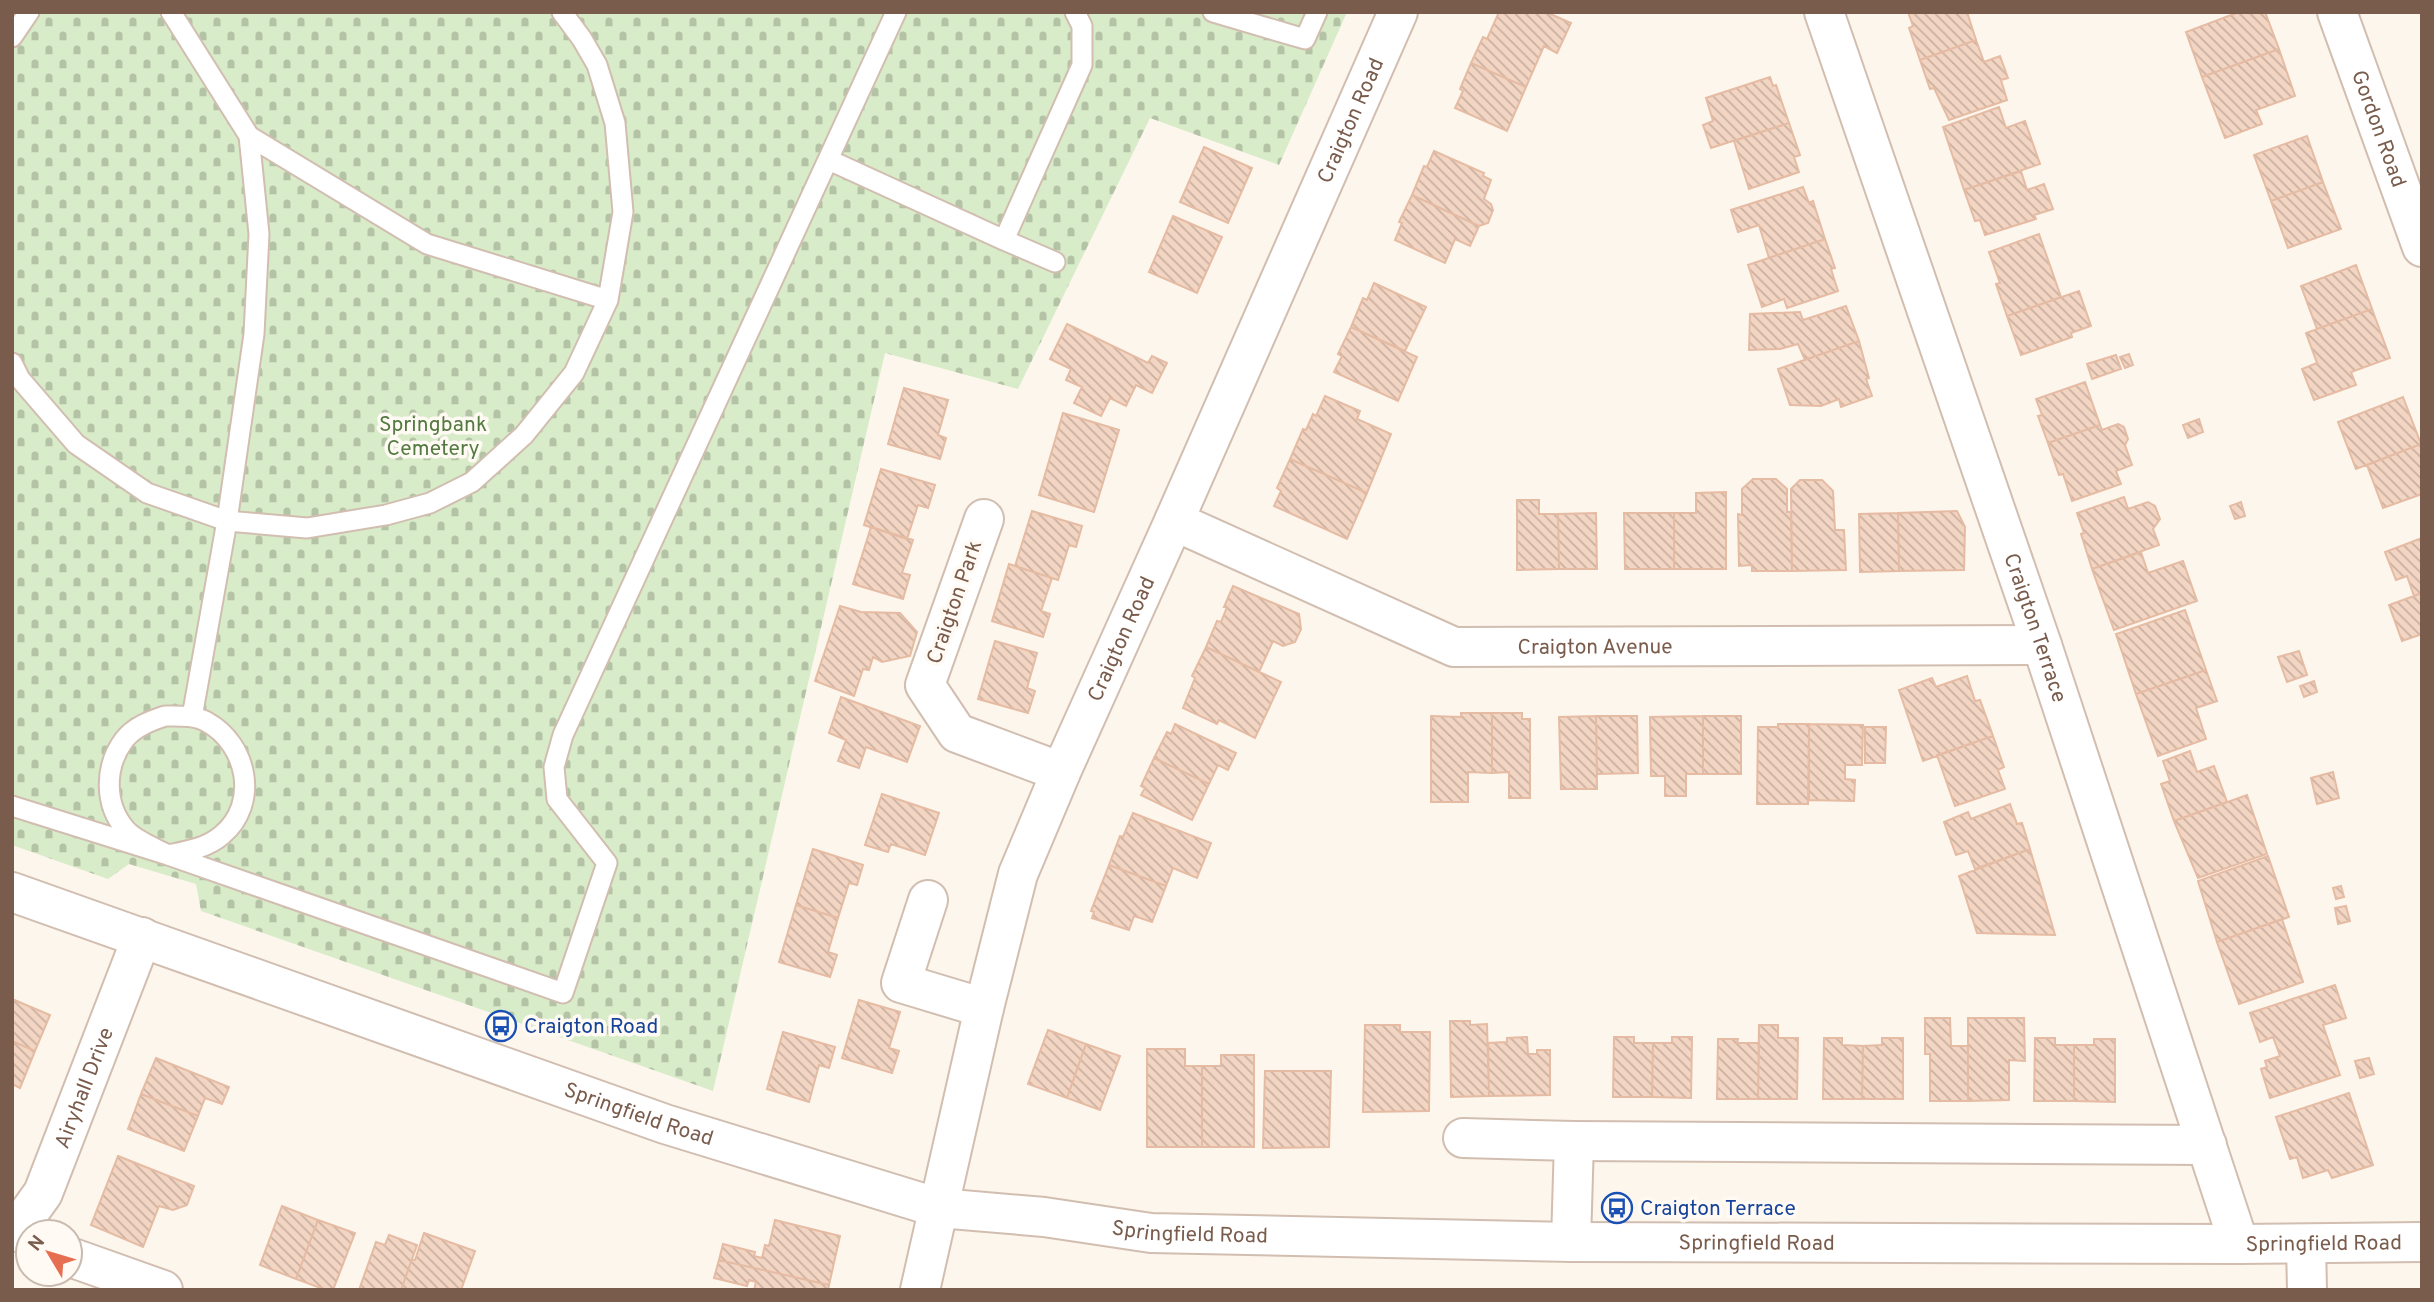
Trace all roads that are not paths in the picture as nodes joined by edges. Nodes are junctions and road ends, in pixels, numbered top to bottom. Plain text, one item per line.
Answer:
1 (29, 12) edge
2 (171, 12) edge
3 (562, 12) edge
4 (896, 12) edge
5 (1075, 12) edge
6 (1213, 12) edge
7 (1317, 12) edge
8 (1398, 12) edge
9 (1824, 12) edge
10 (2337, 12) edge
11 (12, 37) edge
12 (249, 136) junction
13 (829, 160) junction
14 (1004, 240) junction
15 (2422, 247) edge
16 (1055, 262) dead end
17 (608, 300) junction
18 (12, 363) edge
19 (984, 519) dead end
20 (227, 521) junction
21 (1174, 521) junction
22 (2042, 645) junction
23 (192, 717) junction
24 (1061, 772) junction
25 (12, 806) edge
26 (168, 855) junction
27 (12, 892) edge
28 (928, 900) dead end
29 (142, 937) junction
30 (984, 1008) junction
31 (1463, 1138) dead end
32 (1574, 1141) junction
33 (2207, 1145) junction
34 (939, 1208) junction
35 (28, 1218) edge
36 (1571, 1242) junction
37 (2422, 1242) edge
38 (2239, 1244) junction
39 (2306, 1244) junction
40 (84, 1262) edge
41 (163, 1290) edge
42 (920, 1290) edge
43 (2307, 1290) edge

1 - 11 lane
2 - 12 lane
3 - 17 lane
4 - 13 lane
5 - 14 lane
6 - 7 lane
8 - 21 street, Craigton Road
9 - 22 street, Craigton Terrace
10 - 15 street, Gordon Road
12 - 17 lane
12 - 20 lane
13 - 14 lane
13 - 26 lane
14 - 16 lane
17 - 20 lane
18 - 20 lane
19 - 24 street, Craigton Park
20 - 23 lane
21 - 22 street, Craigton Avenue
21 - 24 street, Craigton Road
22 - 33 street, Craigton Terrace
23 - 26 lane
23 - 26 lane
24 - 30 street, Craigton Road
25 - 26 lane
27 - 29 street, Springfield Road
28 - 30 street
29 - 34 street, Springfield Road
29 - 35 street, Airyhall Drive
30 - 34 street, Craigton Road
31 - 32 street
32 - 33 street
32 - 36 street
33 - 38 street, Craigton Terrace
34 - 36 street, Springfield Road
34 - 42 street, Craigton Road
36 - 38 street, Springfield Road
37 - 39 street, Springfield Road
38 - 39 street, Springfield Road
39 - 43 street
40 - 41 street

